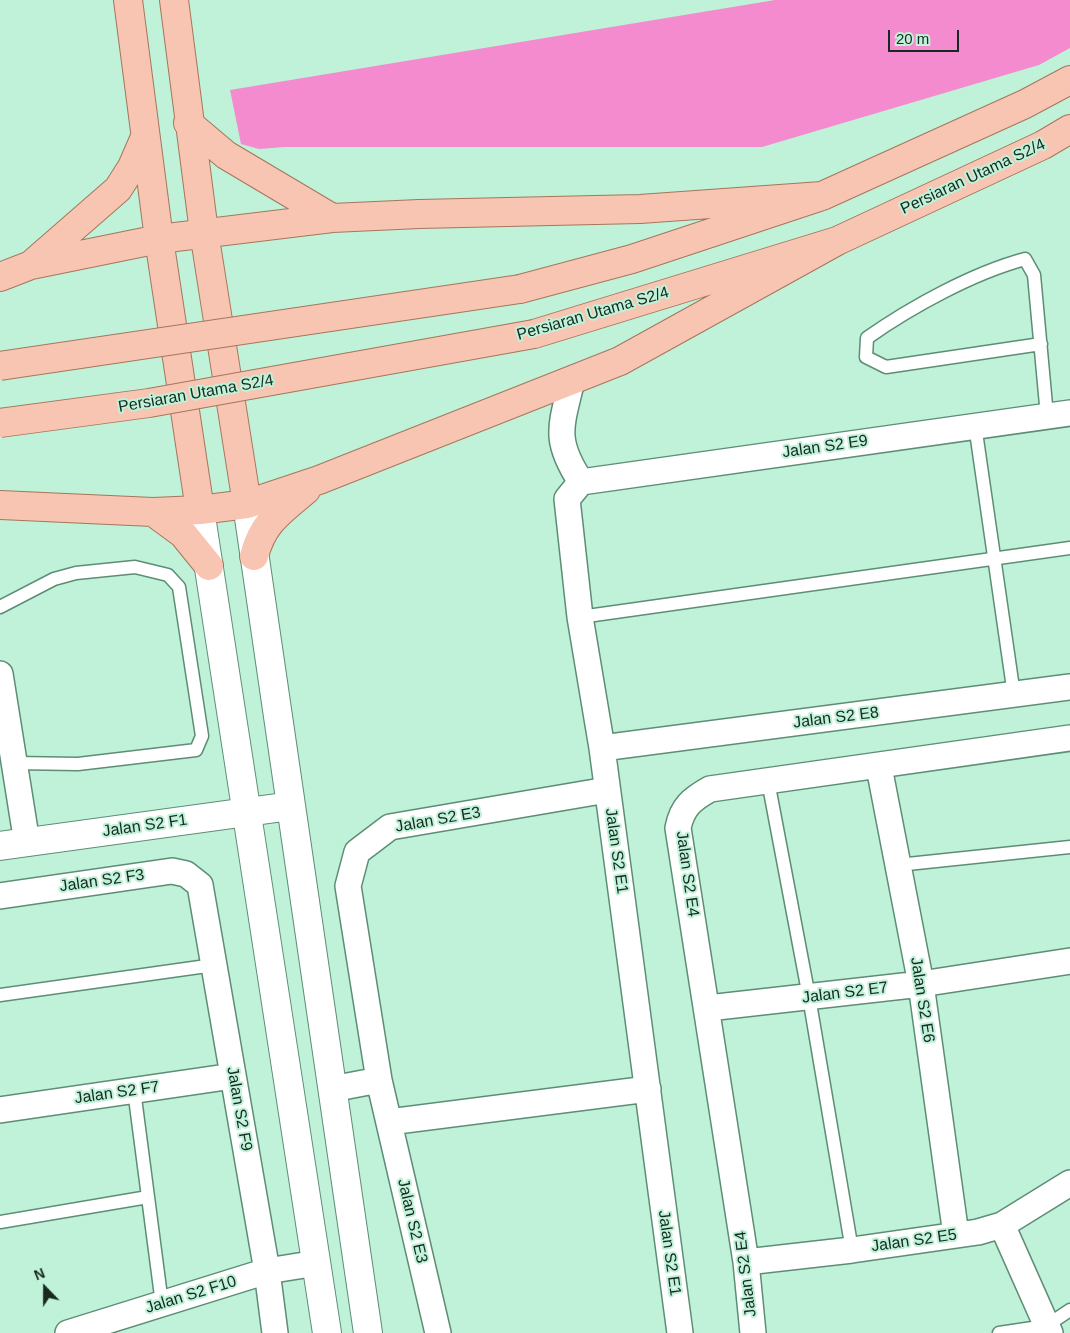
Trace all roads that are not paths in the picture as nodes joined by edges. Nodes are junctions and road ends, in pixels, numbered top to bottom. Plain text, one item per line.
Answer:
1 (128, 0) edge
2 (174, 0) edge
3 (1070, 80) edge
4 (188, 123) junction
5 (1070, 130) edge
6 (145, 137) junction
7 (822, 196) junction
8 (332, 218) junction
9 (204, 232) junction
10 (159, 239) junction
11 (837, 241) junction
12 (31, 265) junction
13 (0, 277) edge
14 (1040, 344) junction
15 (0, 366) edge
16 (572, 380) junction
17 (1058, 415) edge
18 (0, 424) edge
19 (975, 426) junction
20 (319, 480) junction
21 (581, 482) junction
22 (247, 504) junction
23 (0, 505) edge
24 (200, 510) junction
25 (153, 512) junction
26 (1070, 548) edge
27 (254, 556) junction
28 (995, 559) junction
29 (209, 566) junction
30 (0, 608) edge
31 (580, 617) junction
32 (0, 674) edge
33 (1070, 687) edge
34 (1014, 695) junction
35 (2, 699) edge
36 (1070, 738) edge
37 (602, 748) junction
38 (14, 762) junction
39 (879, 767) junction
40 (768, 782) junction
41 (608, 790) junction
42 (291, 806) junction
43 (247, 812) junction
44 (27, 843) junction
45 (0, 846) edge
46 (1070, 847) edge
47 (898, 865) junction
48 (200, 885) joint
49 (0, 896) edge
50 (1070, 961) edge
51 (214, 965) junction
52 (920, 984) junction
53 (0, 995) edge
54 (809, 997) junction
55 (708, 1008) junction
56 (233, 1076) junction
57 (379, 1080) junction
58 (332, 1089) junction
59 (648, 1089) junction
60 (134, 1090) junction
61 (0, 1110) edge
62 (389, 1122) junction
63 (1070, 1183) edge
64 (148, 1197) junction
65 (0, 1222) edge
66 (1002, 1225) junction
67 (956, 1235) junction
68 (852, 1250) junction
69 (746, 1262) junction
70 (317, 1263) junction
71 (267, 1271) junction
72 (162, 1304) junction
73 (1070, 1310) edge
74 (1048, 1329) edge
75 (68, 1333) edge
76 (274, 1333) edge
77 (328, 1333) edge
78 (368, 1333) edge
79 (438, 1333) edge
80 (680, 1333) edge
81 (753, 1333) edge
82 (999, 1333) edge

1 - 6 main road
2 - 4 main road
3 - 7 main road
4 - 8 main road
4 - 9 main road
5 - 11 main road, Persiaran Utama S2/4
6 - 10 main road
6 - 12 main road
7 - 8 main road
7 - 15 main road, bridge
8 - 9 main road
9 - 10 main road
9 - 22 main road
10 - 12 main road
10 - 24 main road
11 - 16 main road
11 - 18 main road, Persiaran Utama S2/4, bridge
12 - 13 main road
14 - 14 lane
14 - 17 lane
16 - 20 main road
16 - 21 street
17 - 19 street, Jalan S2 E9
19 - 21 street, Jalan S2 E9
19 - 28 lane
20 - 22 main road
20 - 27 main road
21 - 31 street, Jalan S2 E1
22 - 24 main road
22 - 27 street
23 - 25 main road
24 - 25 main road
24 - 29 street
25 - 29 main road
26 - 28 lane
27 - 42 street
28 - 31 lane
28 - 34 lane
29 - 43 street
30 - 38 lane
31 - 37 street, Jalan S2 E1
32 - 35 street
33 - 34 street, Jalan S2 E8
34 - 37 street, Jalan S2 E8
35 - 38 street
36 - 39 street, Jalan S2 E4
37 - 41 street, Jalan S2 E1
38 - 44 street
39 - 40 street, Jalan S2 E4
39 - 47 street, Jalan S2 E6
40 - 54 lane
40 - 55 street, Jalan S2 E4
41 - 57 street, Jalan S2 E3
41 - 59 street, Jalan S2 E1
42 - 43 street, Jalan S2 F1
42 - 58 street
43 - 44 street, Jalan S2 F1
43 - 70 street
44 - 45 street, Jalan S2 F1
46 - 47 lane
47 - 52 street, Jalan S2 E6
48 - 49 street, Jalan S2 F3
48 - 51 street, Jalan S2 F9
50 - 52 street, Jalan S2 E7
51 - 53 lane
51 - 56 street, Jalan S2 F9
52 - 54 street, Jalan S2 E7
52 - 67 street, Jalan S2 E6
54 - 55 street, Jalan S2 E7
54 - 68 lane
55 - 69 street, Jalan S2 E4
56 - 60 street, Jalan S2 F7
56 - 71 street, Jalan S2 F9
57 - 58 street
57 - 62 street, Jalan S2 E3
58 - 78 street
59 - 62 street
59 - 80 street, Jalan S2 E1
60 - 61 street, Jalan S2 F7
60 - 64 lane
62 - 79 street, Jalan S2 E3
63 - 66 street, Jalan S2 E5
64 - 65 lane
64 - 72 lane
66 - 67 street, Jalan S2 E5
66 - 74 street
67 - 68 street, Jalan S2 E5
68 - 69 street, Jalan S2 E5
69 - 81 street, Jalan S2 E4
70 - 71 street, Jalan S2 F10
70 - 77 street
71 - 72 street, Jalan S2 F10
71 - 76 street, Jalan S2 F9
72 - 75 street, Jalan S2 F10
73 - 74 lane
74 - 82 lane

